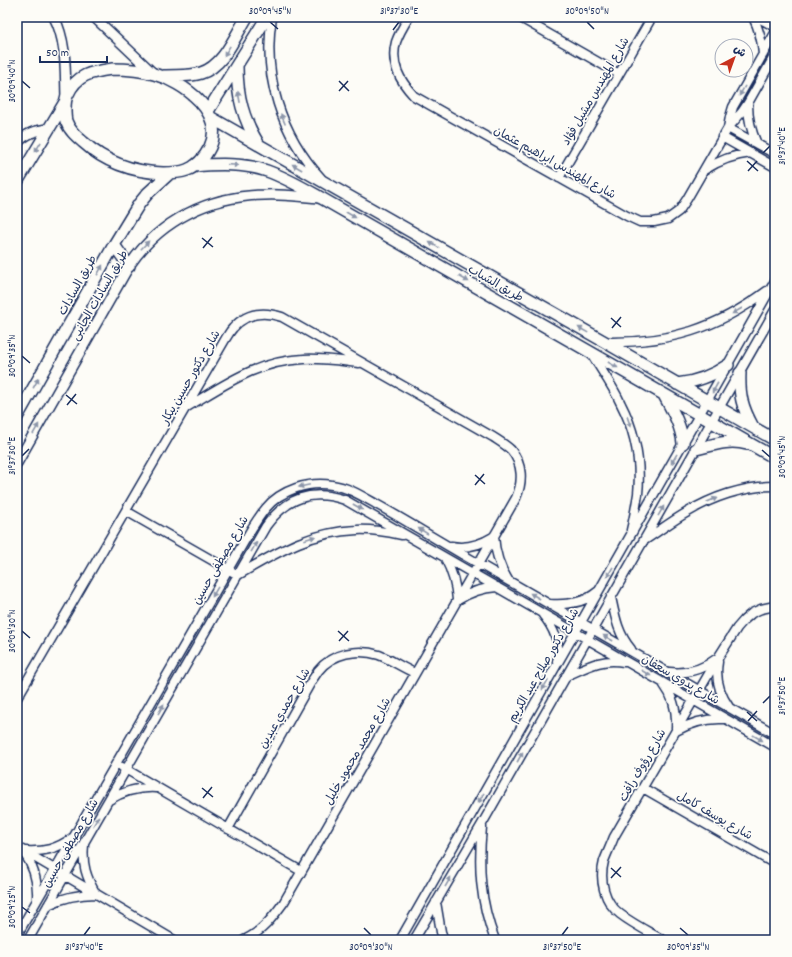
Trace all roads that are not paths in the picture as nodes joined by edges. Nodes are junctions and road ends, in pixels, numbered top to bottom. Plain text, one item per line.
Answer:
1 (54, 17) edge
2 (94, 17) edge
3 (247, 17) edge
4 (267, 17) edge
5 (272, 17) edge
6 (409, 17) edge
7 (520, 17) edge
8 (652, 17) edge
9 (753, 17) edge
10 (757, 17) edge
11 (775, 28) edge
12 (775, 33) edge
13 (763, 54) junction
14 (775, 55) edge
15 (237, 66) junction
16 (619, 74) junction
17 (157, 75) junction
18 (66, 99) junction
19 (748, 103) junction
20 (209, 114) junction
21 (728, 128) junction
22 (49, 129) junction
23 (722, 137) junction
24 (17, 143) edge
25 (757, 144) junction
26 (259, 145) junction
27 (751, 153) junction
28 (775, 154) edge
29 (194, 166) junction
30 (775, 168) edge
31 (703, 171) junction
32 (170, 173) junction
33 (559, 178) junction
34 (17, 182) edge
35 (329, 185) junction
36 (323, 199) junction
37 (114, 245) junction
38 (129, 266) junction
39 (775, 281) edge
40 (770, 290) junction
41 (775, 310) edge
42 (605, 342) junction
43 (589, 351) junction
44 (364, 364) junction
45 (728, 365) junction
46 (740, 373) junction
47 (677, 384) junction
48 (664, 394) junction
49 (708, 401) junction
50 (186, 408) junction
51 (719, 408) junction
52 (700, 414) junction
53 (17, 417) edge
54 (712, 421) junction
55 (753, 428) junction
56 (775, 440) edge
57 (683, 443) junction
58 (753, 445) junction
59 (696, 449) junction
60 (775, 458) edge
61 (17, 463) edge
62 (775, 486) edge
63 (126, 511) junction
64 (407, 535) junction
65 (494, 536) junction
66 (630, 538) junction
67 (643, 542) junction
68 (447, 546) junction
69 (444, 557) junction
70 (478, 564) junction
71 (228, 570) junction
72 (473, 573) junction
73 (238, 575) junction
74 (508, 581) junction
75 (497, 587) junction
76 (599, 590) junction
77 (611, 597) junction
78 (457, 600) junction
79 (547, 603) junction
80 (775, 606) edge
81 (542, 613) junction
82 (581, 622) junction
83 (593, 629) junction
84 (576, 632) junction
85 (587, 639) junction
86 (634, 653) junction
87 (718, 658) junction
88 (629, 663) junction
89 (554, 670) junction
90 (667, 672) junction
91 (415, 673) junction
92 (566, 676) junction
93 (662, 682) junction
94 (699, 691) junction
95 (17, 698) edge
96 (694, 700) junction
97 (731, 709) junction
98 (726, 719) junction
99 (676, 731) junction
100 (775, 734) edge
101 (775, 747) edge
102 (116, 764) junction
103 (126, 769) junction
104 (158, 788) junction
105 (643, 788) junction
106 (108, 800) junction
107 (482, 824) junction
108 (228, 829) junction
109 (74, 836) junction
110 (84, 842) junction
111 (20, 849) edge
112 (775, 864) edge
113 (55, 869) junction
114 (301, 871) junction
115 (65, 875) junction
116 (96, 894) junction
117 (37, 900) junction
118 (436, 902) junction
119 (48, 906) junction
120 (405, 930) junction
121 (17, 935) edge
122 (418, 939) edge
123 (28, 940) edge
124 (174, 940) edge
125 (244, 940) edge
126 (400, 940) edge
127 (444, 940) edge
128 (494, 940) edge
129 (664, 940) edge

1 - 18 street
2 - 17 street
3 -> 17 main road
4 - 15 main road
35 -> 5 street
6 - 33 street, شارع المهندس ابراهيم عثمان
7 - 16 street
8 - 16 street, شارع المهندس مشيل فؤاد
9 - 13 street
10 - 11 street
12 - 13 street
13 -> 21 street
14 - 19 street
15 - 20 main road
26 -> 15 main road
16 - 33 street, شارع المهندس مشيل فؤاد
17 - 18 main road
17 - 20 main road
18 - 22 main road
18 - 32 main road
19 - 21 street
19 - 25 street
20 - 26 main road, طريق الشباب
20 - 29 main road
21 - 23 street, شارع المهندس ابراهيم عثمان
21 - 25 street
22 - 24 street
22 -> 34 main road
23 - 27 street
23 - 31 street, شارع المهندس ابراهيم عثمان
25 - 28 street
35 -> 26 main road, طريق الشباب
27 - 30 street
27 - 31 street
29 - 32 main road
29 -> 36 main road, طريق الشباب
31 - 33 street, شارع المهندس ابراهيم عثمان
32 - 37 main road, طريق السادات
42 -> 35 main road, طريق الشباب
38 -> 36 street, طريق السادات الجانبى
36 -> 43 main road, طريق الشباب
37 - 38 main road
53 -> 37 main road, طريق السادات
61 -> 38 street, طريق السادات الجانبى
39 - 40 street, شارع دكتور صلاح عبد الكريم
40 -> 42 street
40 - 45 street, شارع دكتور صلاح عبد الكريم
41 - 46 street, شارع دكتور صلاح عبد الكريم
42 - 47 main road, طريق الشباب
43 -> 48 main road, طريق الشباب
43 -> 66 street
44 - 50 street
44 - 50 street, شارع دكتور حسين بيكار
44 - 65 street, شارع دكتور حسين بيكار
45 - 47 main road
45 -> 49 street, شارع دكتور صلاح عبد الكريم
46 - 51 street, شارع دكتور صلاح عبد الكريم
46 - 55 main road
47 - 49 main road, طريق الشباب
48 - 52 main road, طريق الشباب
48 - 57 main road
49 - 51 main road, طريق الشباب
49 - 52 street, شارع دكتور صلاح عبد الكريم
50 - 63 street, شارع دكتور حسين بيكار
51 - 54 street, شارع دكتور صلاح عبد الكريم
51 - 55 main road, طريق الشباب
52 - 54 main road, طريق الشباب
52 - 57 street, شارع دكتور صلاح عبد الكريم
54 - 58 main road, طريق الشباب
54 - 59 street, شارع دكتور صلاح عبد الكريم
55 - 56 main road, طريق الشباب
57 -> 66 street, شارع دكتور صلاح عبد الكريم
58 - 59 main road
58 - 60 main road, طريق الشباب
67 -> 59 street, شارع دكتور صلاح عبد الكريم
67 -> 62 street
63 - 71 street
63 - 95 street, شارع دكتور حسين بيكار
64 - 69 street, شارع مصطفى حسين
73 -> 64 street
73 -> 64 street, شارع مصطفى حسين
65 - 68 street
65 - 70 street, شارع دكتور حسين بيكار
65 - 74 street
66 -> 76 street, شارع دكتور صلاح عبد الكريم
67 - 77 street, شارع دكتور صلاح عبد الكريم
68 - 70 street, شارع مصطفى حسين
68 -> 71 street, شارع مصطفى حسين
69 - 72 street, شارع مصطفى حسين
69 - 78 street
70 - 72 street, شارع محمد محمود خليل
70 - 74 street, شارع مصطفى حسين
71 - 73 street
71 -> 102 street, شارع مصطفى حسين
72 - 75 street, شارع مصطفى حسين
72 - 78 street, شارع محمد محمود خليل
103 -> 73 street, شارع مصطفى حسين
79 -> 74 street, شارع مصطفى حسين
75 - 78 street
75 - 81 street, شارع مصطفى حسين
76 - 79 street
76 - 82 street, شارع دكتور صلاح عبد الكريم
77 - 83 street, شارع دكتور صلاح عبد الكريم
77 - 86 street
78 - 91 street, شارع محمد محمود خليل
79 - 82 street, شارع مصطفى حسين
80 - 87 street, شارع رؤوف رأفت
81 - 84 street, شارع مصطفى حسين
81 - 89 street
82 - 83 street, شارع بدوي سعفان
82 - 84 street, شارع دكتور صلاح عبد الكريم
83 - 85 street, شارع دكتور صلاح عبد الكريم
86 -> 83 street, شارع بدوي سعفان
84 - 85 street, شارع بدوي سعفان
84 - 89 street, شارع دكتور صلاح عبد الكريم
85 - 88 street, شارع بدوي سعفان
85 - 92 street, شارع دكتور صلاح عبد الكريم
86 - 90 street, شارع بدوي سعفان
87 - 90 street
87 - 94 street, شارع رؤوف رأفت
87 - 97 street
88 - 92 street
88 -> 93 street, شارع بدوي سعفان
89 -> 120 street, شارع دكتور صلاح عبد الكريم
90 - 94 street, شارع بدوي سعفان
91 - 108 street, شارع حمدي عبدين
91 - 114 street, شارع محمد محمود خليل
107 -> 92 street, شارع دكتور صلاح عبد الكريم
93 - 96 street, شارع بدوي سعفان
93 - 99 street
94 - 96 street, شارع رؤوف رأفت
94 - 97 street, شارع بدوي سعفان
96 - 98 street, شارع بدوي سعفان
96 - 99 street, شارع رؤوف رأفت
97 - 100 street, شارع بدوي سعفان
98 - 99 street
98 -> 101 street, شارع بدوي سعفان
99 - 105 street, شارع رؤوف رأفت
102 - 103 street
102 - 109 street, شارع مصطفى حسين
103 - 104 street
103 - 106 street, شارع مصطفى حسين
104 - 106 street
104 - 108 street
105 - 112 street, شارع يوسف كامل
105 - 129 street, شارع رؤوف رأفت
110 -> 106 street, شارع مصطفى حسين
118 -> 107 street, شارع دكتور صلاح عبد الكريم
107 - 128 street
108 - 114 street
109 - 111 street
109 - 113 street, شارع مصطفى حسين
110 - 115 street, شارع مصطفى حسين
110 - 116 street
111 - 113 street
111 - 117 street
113 - 115 street
113 - 117 street, شارع مصطفى حسين
114 - 125 street, شارع محمد محمود خليل
115 - 116 street
115 - 119 street, شارع مصطفى حسين
116 - 119 street
116 - 124 street
117 - 121 street, شارع مصطفى حسين
118 - 122 street, شارع دكتور صلاح عبد الكريم
118 - 127 street
119 - 123 street, شارع مصطفى حسين
120 - 122 street
120 - 126 street, شارع دكتور صلاح عبد الكريم

